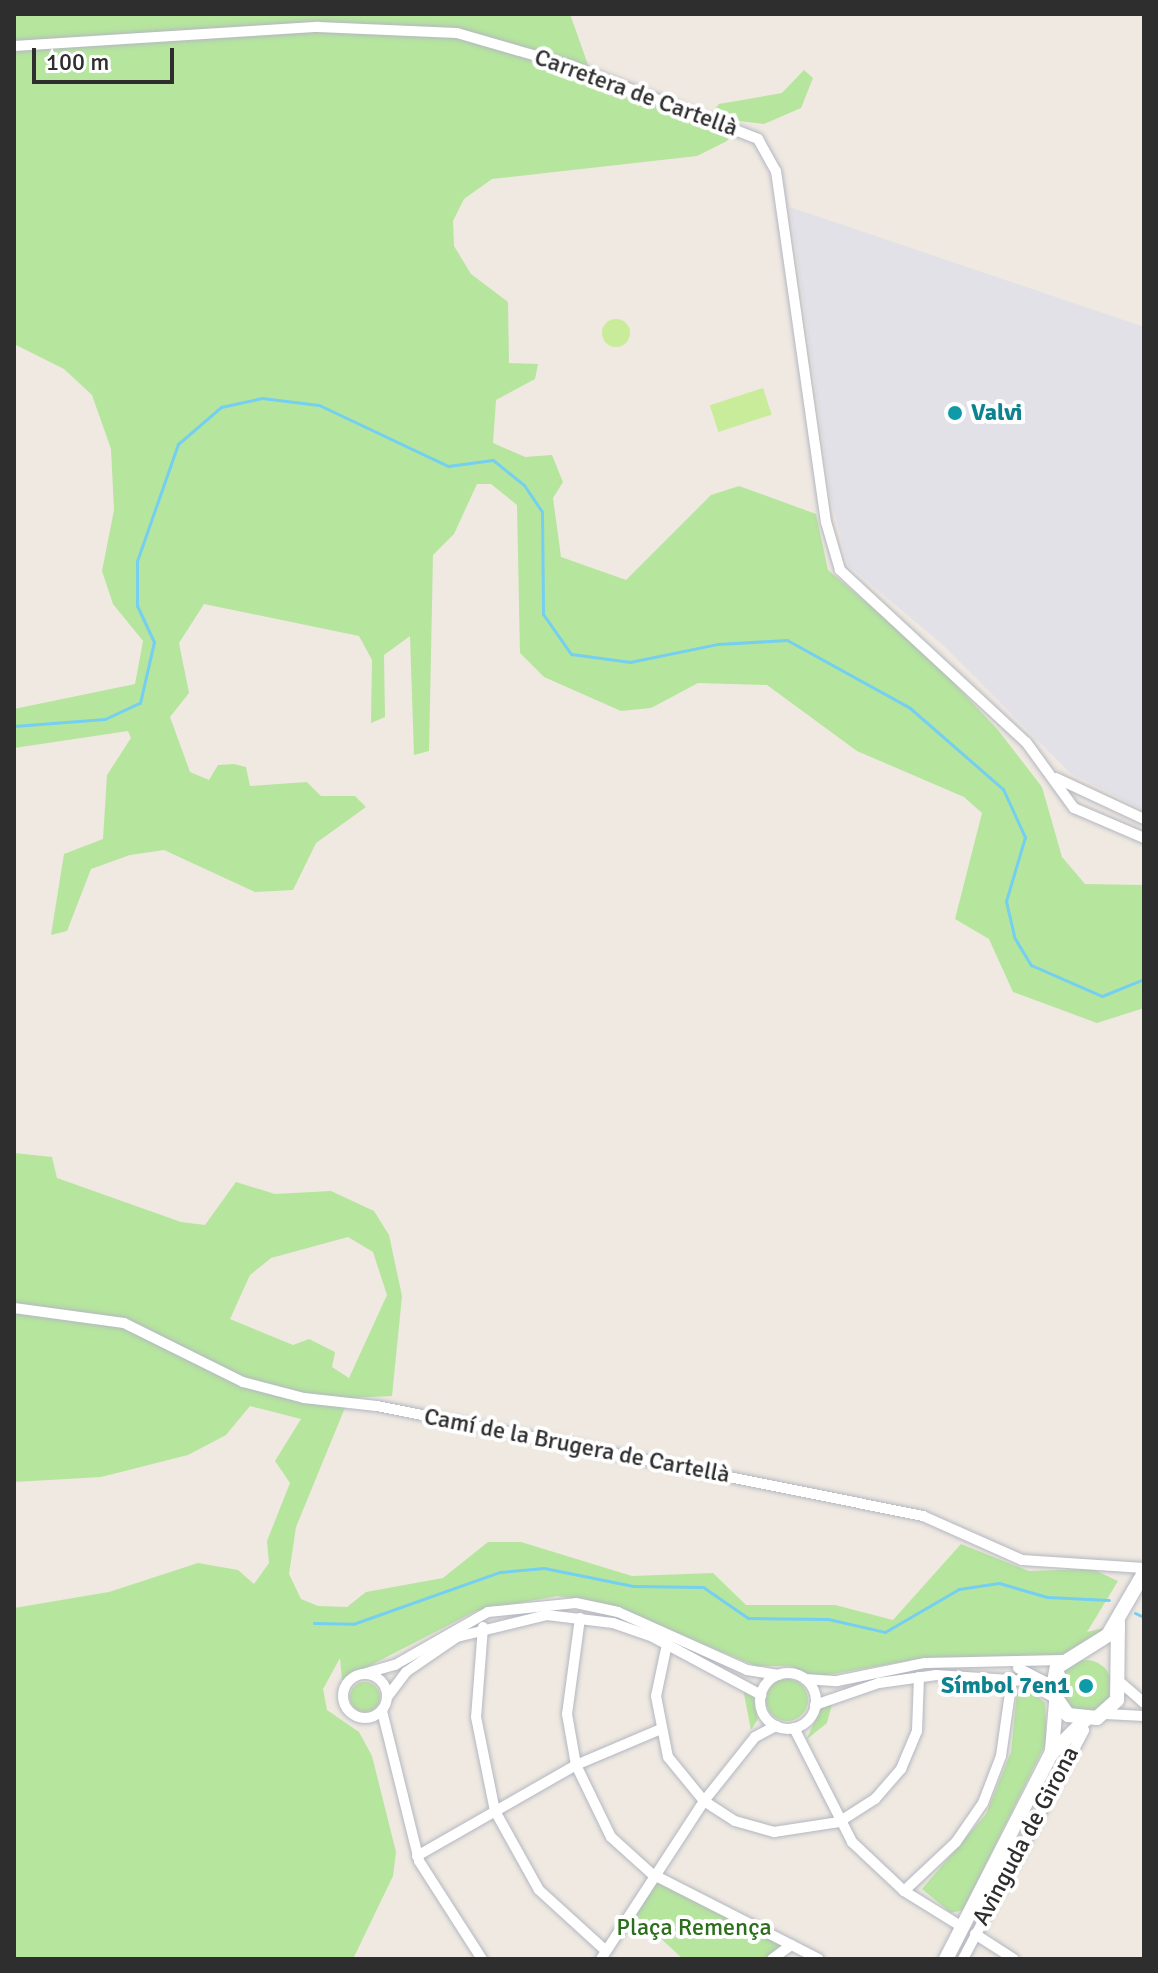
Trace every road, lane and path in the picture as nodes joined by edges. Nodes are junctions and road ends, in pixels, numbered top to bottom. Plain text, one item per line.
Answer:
1 (14, 46) edge
2 (1056, 778) junction
3 (1088, 797) junction
4 (1080, 812) junction
5 (1144, 819) edge
6 (1144, 838) edge
7 (14, 1308) edge
8 (1144, 1571) edge
9 (580, 1618) junction
10 (1118, 1622) junction
11 (483, 1627) junction
12 (667, 1644) junction
13 (1087, 1651) junction
14 (1063, 1660) junction
15 (395, 1665) junction
16 (1012, 1665) junction
17 (747, 1670) junction
18 (363, 1674) junction
19 (779, 1675) junction
20 (1118, 1676) junction
21 (919, 1677) junction
22 (805, 1679) junction
23 (1012, 1679) junction
24 (837, 1681) junction
25 (762, 1692) junction
26 (387, 1694) junction
27 (1054, 1695) junction
28 (815, 1702) junction
29 (1144, 1703) edge
30 (762, 1710) junction
31 (382, 1711) junction
32 (1144, 1716) edge
33 (1096, 1717) junction
34 (776, 1726) junction
35 (794, 1728) junction
36 (659, 1730) junction
37 (755, 1737) junction
38 (1051, 1754) junction
39 (576, 1765) junction
40 (704, 1801) junction
41 (495, 1811) junction
42 (839, 1822) junction
43 (417, 1856) junction
44 (652, 1874) junction
45 (904, 1891) junction
46 (969, 1931) junction
47 (791, 1945) junction
48 (603, 1955) edge
49 (482, 1959) edge
50 (772, 1959) edge
51 (819, 1959) edge
52 (946, 1959) edge
53 (963, 1959) edge
54 (1014, 1959) edge

1 - 2 street, Carretera de Cartellà
2 - 3 street, Carretera de Cartellà
2 - 4 street, Carretera de Cartellà
3 - 4 street
3 - 5 street, Carretera de Cartellà
4 - 6 street
7 - 8 street, Camí de la Brugera de Cartellà
8 - 10 main road
9 - 11 street
9 - 12 street
9 - 39 street
10 - 13 main road
10 - 20 main road
11 - 26 street
11 - 41 street
12 - 25 street
12 - 36 street
13 - 14 main road
13 - 20 main road
14 - 16 street
14 - 27 main road, Avinguda de Girona
15 - 17 street
15 - 18 street
15 - 26 street
16 - 24 street
16 - 27 street
17 - 19 street
17 - 25 street
18 - 26 street
18 - 31 street
19 - 22 street
19 - 25 street
20 - 29 street
20 - 33 main road
21 - 23 street
21 - 28 street
21 - 42 street
22 - 24 street
22 - 28 street
23 - 27 street
23 - 45 street
24 - 28 street
25 - 30 street
26 - 31 street
27 - 33 main road
27 - 38 main road, Avinguda de Girona
28 - 35 street
30 - 34 street
30 - 37 street
31 - 43 street
32 - 33 street
33 - 38 main road, Avinguda de Girona
33 - 46 street, Avinguda de Girona
34 - 35 street
34 - 37 street
35 - 42 street
36 - 39 street
36 - 40 street
37 - 40 street
38 - 46 main road, Avinguda de Girona
39 - 41 street
39 - 44 street
40 - 42 street
40 - 44 street
41 - 43 street
41 - 48 street
42 - 45 street
43 - 49 street
44 - 47 street
44 - 48 street
45 - 46 street
46 - 52 main road, Avinguda de Girona
46 - 53 street, Avinguda de Girona
46 - 54 street
47 - 50 street
47 - 51 street

